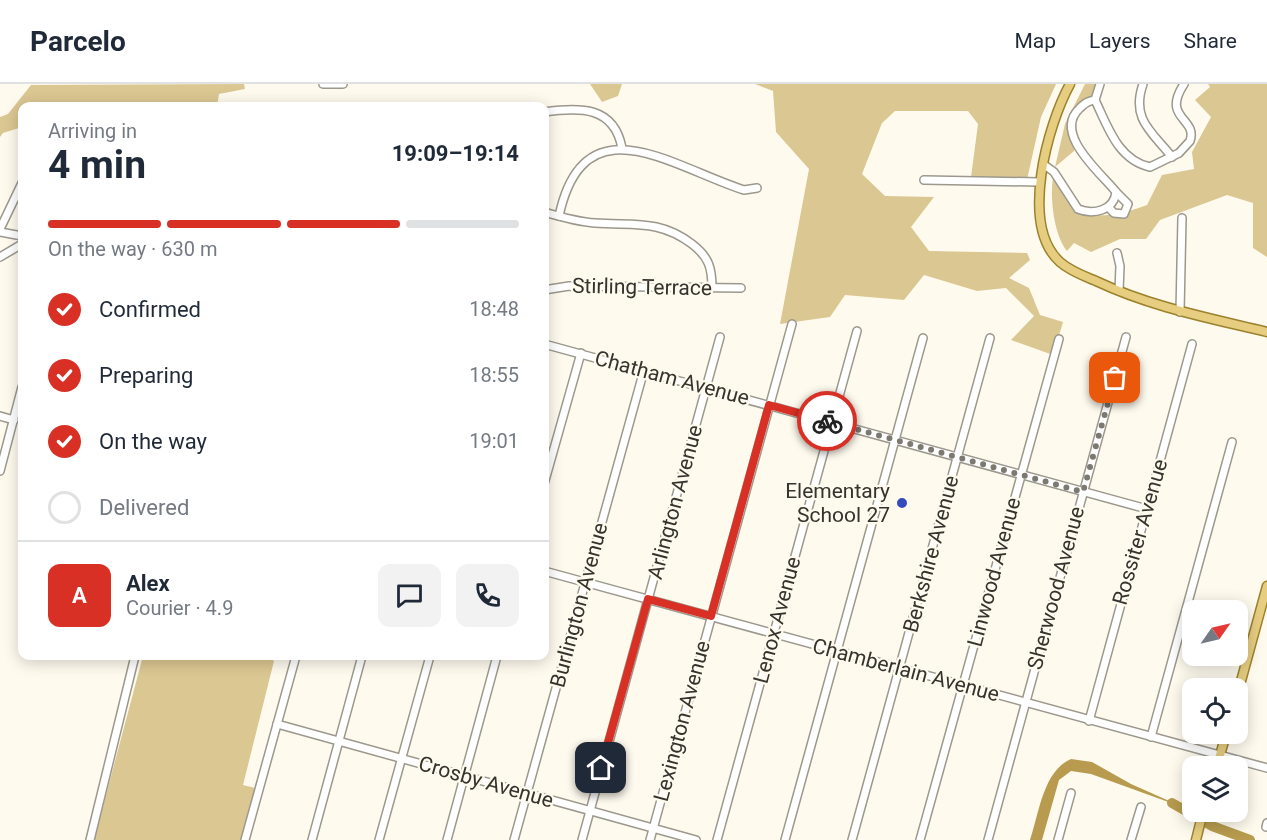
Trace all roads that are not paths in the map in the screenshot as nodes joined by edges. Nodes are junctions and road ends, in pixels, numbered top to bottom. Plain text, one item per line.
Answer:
1 (323, 84) edge
2 (343, 84) edge
3 (1070, 84) edge
4 (1100, 84) edge
5 (1143, 84) edge
6 (1184, 84) edge
7 (1095, 100) junction
8 (549, 112) edge
9 (622, 148) junction
10 (1172, 157) junction
11 (1043, 164) junction
12 (924, 180) dead end
13 (1039, 182) junction
14 (757, 188) dead end
15 (18, 192) edge
16 (1116, 192) junction
17 (1109, 208) junction
18 (549, 213) edge
19 (559, 216) junction
20 (1182, 218) dead end
21 (0, 231) edge
22 (18, 235) edge
23 (18, 246) edge
24 (1117, 254) dead end
25 (0, 257) edge
26 (712, 288) junction
27 (741, 288) dead end
28 (549, 289) edge
29 (1119, 291) junction
30 (1180, 312) junction
31 (792, 324) dead end
32 (857, 331) dead end
33 (1265, 332) edge
34 (720, 337) dead end
35 (1126, 337) dead end
36 (923, 338) dead end
37 (990, 338) dead end
38 (1059, 339) dead end
39 (1192, 344) dead end
40 (549, 345) edge
41 (581, 353) junction
42 (644, 370) junction
43 (706, 388) junction
44 (18, 404) edge
45 (769, 405) junction
46 (0, 416) edge
47 (14, 420) junction
48 (832, 422) junction
49 (895, 440) junction
50 (1232, 442) dead end
51 (958, 457) junction
52 (549, 466) edge
53 (0, 471) edge
54 (1020, 474) junction
55 (1083, 492) junction
56 (1147, 509) junction
57 (549, 572) edge
58 (585, 582) junction
59 (1267, 586) edge
60 (648, 599) junction
61 (711, 616) junction
62 (774, 634) junction
63 (837, 651) junction
64 (134, 660) edge
65 (295, 660) edge
66 (361, 660) edge
67 (429, 660) edge
68 (496, 660) edge
69 (899, 668) junction
70 (1242, 678) edge
71 (963, 686) junction
72 (1025, 703) junction
73 (1089, 721) junction
74 (277, 724) junction
75 (1151, 737) junction
76 (339, 741) junction
77 (1223, 744) edge
78 (1220, 756) joint
79 (402, 758) junction
80 (1248, 763) edge
81 (1267, 768) edge
82 (465, 776) junction
83 (527, 793) junction
84 (1071, 793) dead end
85 (1141, 807) dead end
86 (590, 811) junction
87 (1200, 822) edge
88 (653, 828) junction
89 (90, 840) edge
90 (245, 840) edge
91 (312, 840) edge
92 (380, 840) edge
93 (447, 840) edge
94 (513, 840) edge
95 (582, 840) edge
96 (650, 840) edge
97 (696, 840) edge
98 (717, 840) edge
99 (785, 840) edge
100 (852, 840) edge
101 (920, 840) edge
102 (988, 840) edge
103 (1058, 840) edge
104 (1131, 840) edge
105 (1196, 840) edge

1 - 2 street
3 - 11 main road
4 - 7 street
5 - 10 street
6 - 10 street
7 - 10 street
7 - 16 street
8 - 9 street
9 - 14 street
9 - 19 street
11 - 13 main road
11 - 17 street
12 - 13 street
13 - 29 main road
15 - 21 street
16 - 17 street
16 - 17 street
18 - 19 street
19 - 26 street
20 - 30 street
21 - 22 street
23 - 25 street
24 - 29 street
26 - 27 street, Stirling Terrace
26 - 28 street, Stirling Terrace
29 - 30 main road
30 - 33 main road
31 - 45 street, Lexington Avenue
32 - 48 street, Lenox Avenue
34 - 43 street, Arlington Avenue
35 - 55 street, Sherwood Avenue
36 - 49 street
37 - 51 street, Berkshire Avenue
38 - 54 street, Linwood Avenue
39 - 56 street, Rossiter Avenue
40 - 41 street, Chatham Avenue
41 - 42 street, Chatham Avenue
41 - 52 street
42 - 43 street, Chatham Avenue
42 - 58 street, Burlington Avenue
43 - 45 street, Chatham Avenue
43 - 60 street, Arlington Avenue
44 - 47 street
45 - 48 street, Chatham Avenue
45 - 61 street, Lexington Avenue
46 - 47 street
47 - 53 street
48 - 49 street, Chatham Avenue
48 - 62 street, Lenox Avenue
49 - 51 street, Chatham Avenue
49 - 63 street
50 - 75 street
51 - 54 street, Chatham Avenue
51 - 69 street, Berkshire Avenue
54 - 55 street, Chatham Avenue
54 - 71 street, Linwood Avenue
55 - 56 street, Chatham Avenue
55 - 72 street, Sherwood Avenue
56 - 73 street, Rossiter Avenue
57 - 58 street, Chamberlain Avenue
58 - 60 street, Chamberlain Avenue
58 - 83 street, Burlington Avenue
59 - 70 main road
60 - 61 street, Chamberlain Avenue
60 - 86 street, Arlington Avenue
61 - 62 street, Chamberlain Avenue
61 - 88 street, Lexington Avenue
62 - 63 street, Chamberlain Avenue
62 - 98 street, Lenox Avenue
63 - 69 street, Chamberlain Avenue
63 - 99 street
64 - 89 street
65 - 74 street
66 - 76 street
67 - 79 street
68 - 82 street
69 - 71 street, Chamberlain Avenue
69 - 100 street, Berkshire Avenue
71 - 72 street, Chamberlain Avenue
71 - 101 street, Linwood Avenue
72 - 73 street, Chamberlain Avenue
72 - 102 street, Sherwood Avenue
73 - 75 street, Chamberlain Avenue
74 - 76 street, Crosby Avenue
74 - 90 street
75 - 78 street, Chamberlain Avenue
76 - 79 street, Crosby Avenue
76 - 91 street
77 - 78 main road
79 - 82 street, Crosby Avenue
79 - 92 street
80 - 81 street, Chamberlain Avenue
82 - 83 street, Crosby Avenue
82 - 93 street
83 - 86 street, Crosby Avenue
83 - 94 street, Burlington Avenue
84 - 103 street
85 - 104 street
86 - 88 street, Crosby Avenue
86 - 95 street, Arlington Avenue
87 - 105 main road
88 - 96 street, Lexington Avenue
88 - 97 street, Crosby Avenue

